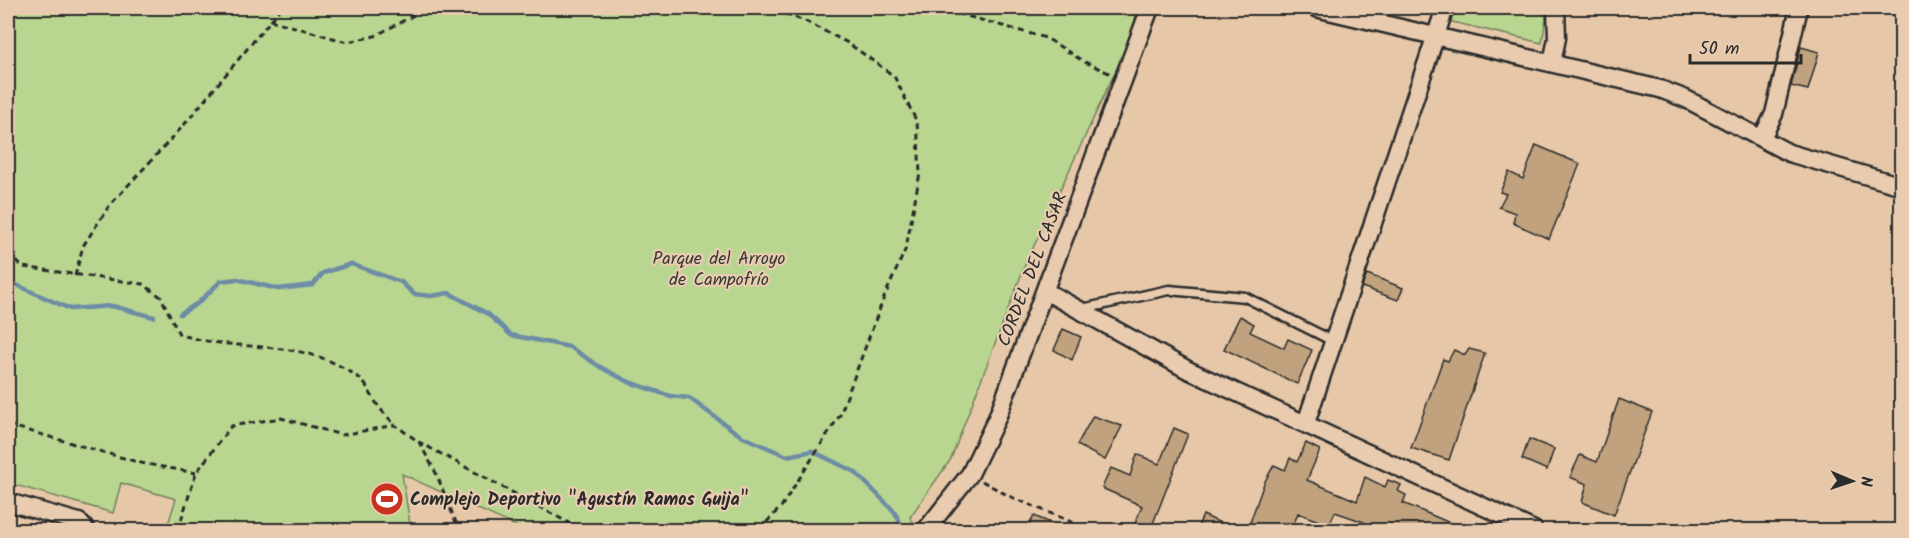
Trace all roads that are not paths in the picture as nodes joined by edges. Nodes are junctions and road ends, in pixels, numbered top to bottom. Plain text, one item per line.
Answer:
1 (1150, 8) edge
2 (1316, 8) edge
3 (1445, 8) edge
4 (1556, 8) edge
5 (1799, 8) edge
6 (1436, 36) junction
7 (1552, 63) junction
8 (1762, 138) junction
9 (1902, 186) edge
10 (1045, 291) junction
11 (1080, 309) junction
12 (1333, 341) junction
13 (1306, 423) junction
14 (8, 502) edge
15 (86, 531) edge
16 (926, 531) edge
17 (1534, 531) edge

1 - 10 street, CORDEL DEL CASAR
2 - 6 street
3 - 6 street
4 - 7 street
5 - 8 street
6 - 7 street
6 - 12 street
7 - 8 street
8 - 9 street
10 - 11 street
10 - 16 street, CORDEL DEL CASAR
11 - 12 lane
11 - 13 street
12 - 13 street
13 - 17 street
14 - 15 street

